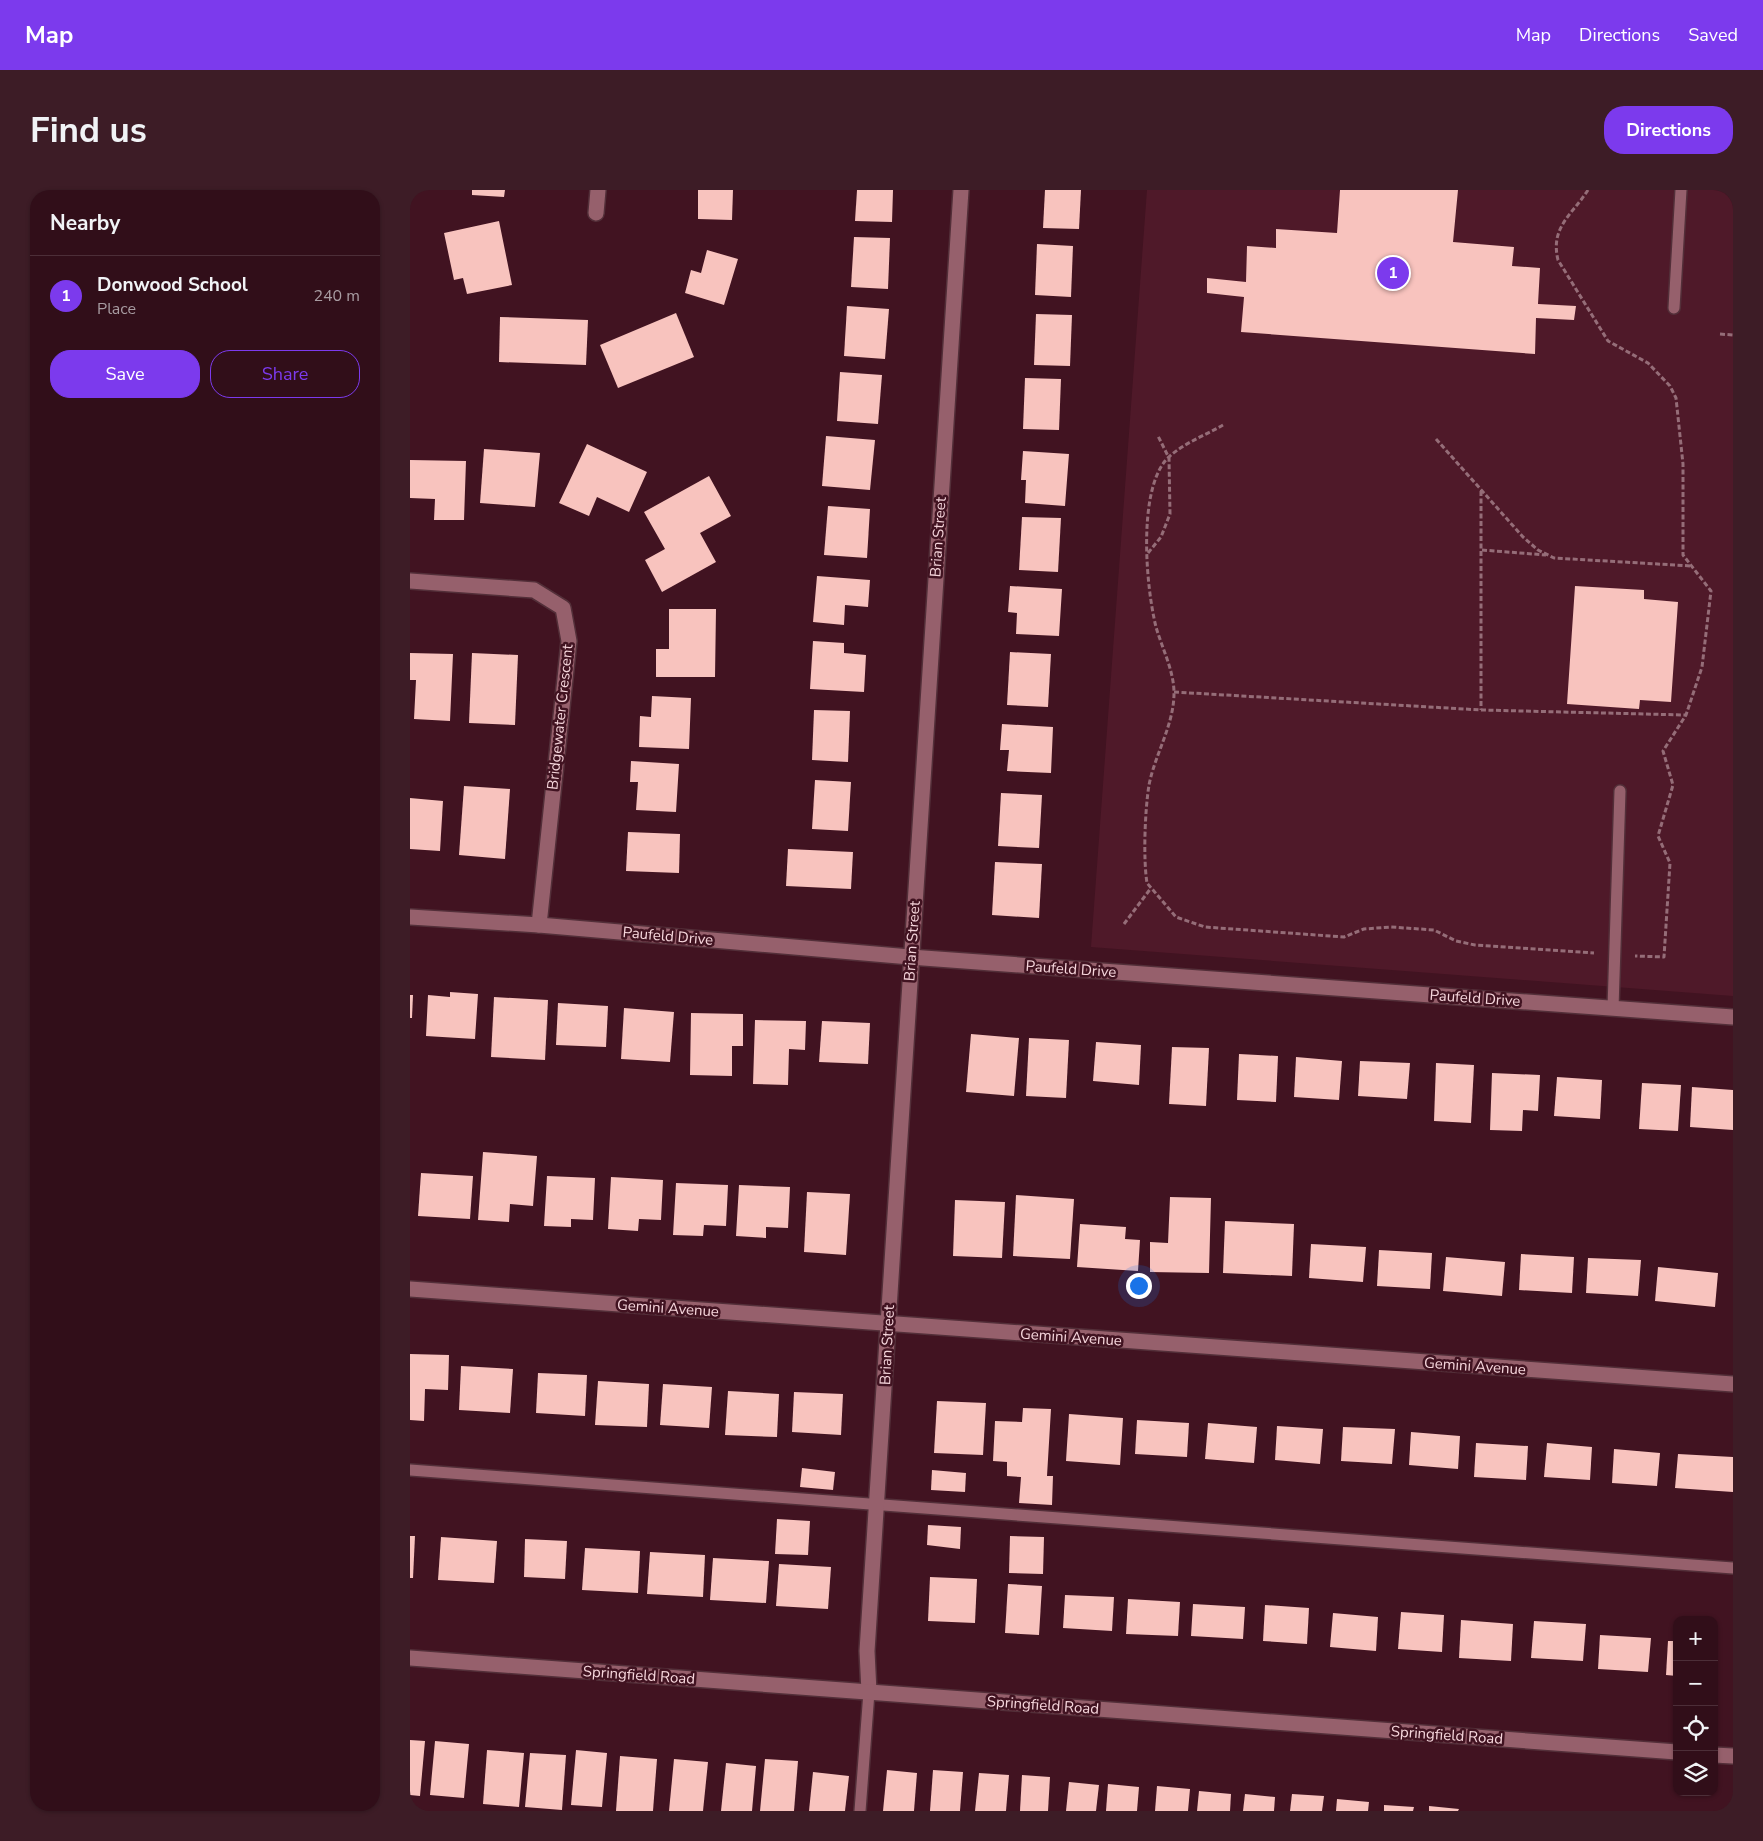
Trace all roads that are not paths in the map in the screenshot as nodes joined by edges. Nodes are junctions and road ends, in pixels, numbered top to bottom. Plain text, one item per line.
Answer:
1 (598, 190) edge
2 (962, 190) edge
3 (1681, 190) edge
4 (596, 213) dead end
5 (1674, 308) dead end
6 (410, 581) edge
7 (1620, 791) dead end
8 (410, 918) edge
9 (539, 925) junction
10 (910, 957) junction
11 (1613, 1008) junction
12 (1733, 1017) edge
13 (410, 1289) edge
14 (888, 1324) junction
15 (1733, 1384) edge
16 (410, 1470) edge
17 (878, 1503) junction
18 (1733, 1568) edge
19 (410, 1658) edge
20 (869, 1692) junction
21 (1673, 1752) edge
22 (1718, 1755) edge
23 (1733, 1756) edge
24 (860, 1811) edge

1 - 4 street
2 - 10 street, Brian Street
3 - 5 lane
6 - 9 street, Bridgewater Crescent
7 - 11 lane
8 - 9 street, Paufeld Drive
9 - 10 street, Paufeld Drive
10 - 11 street, Paufeld Drive
10 - 14 street, Brian Street
11 - 12 street, Paufeld Drive
13 - 14 street, Gemini Avenue
14 - 15 street, Gemini Avenue
14 - 17 street, Brian Street
16 - 17 lane
17 - 18 lane
17 - 20 street, Brian Street
19 - 20 street, Springfield Road
20 - 21 street, Springfield Road
20 - 24 lane
22 - 23 street

